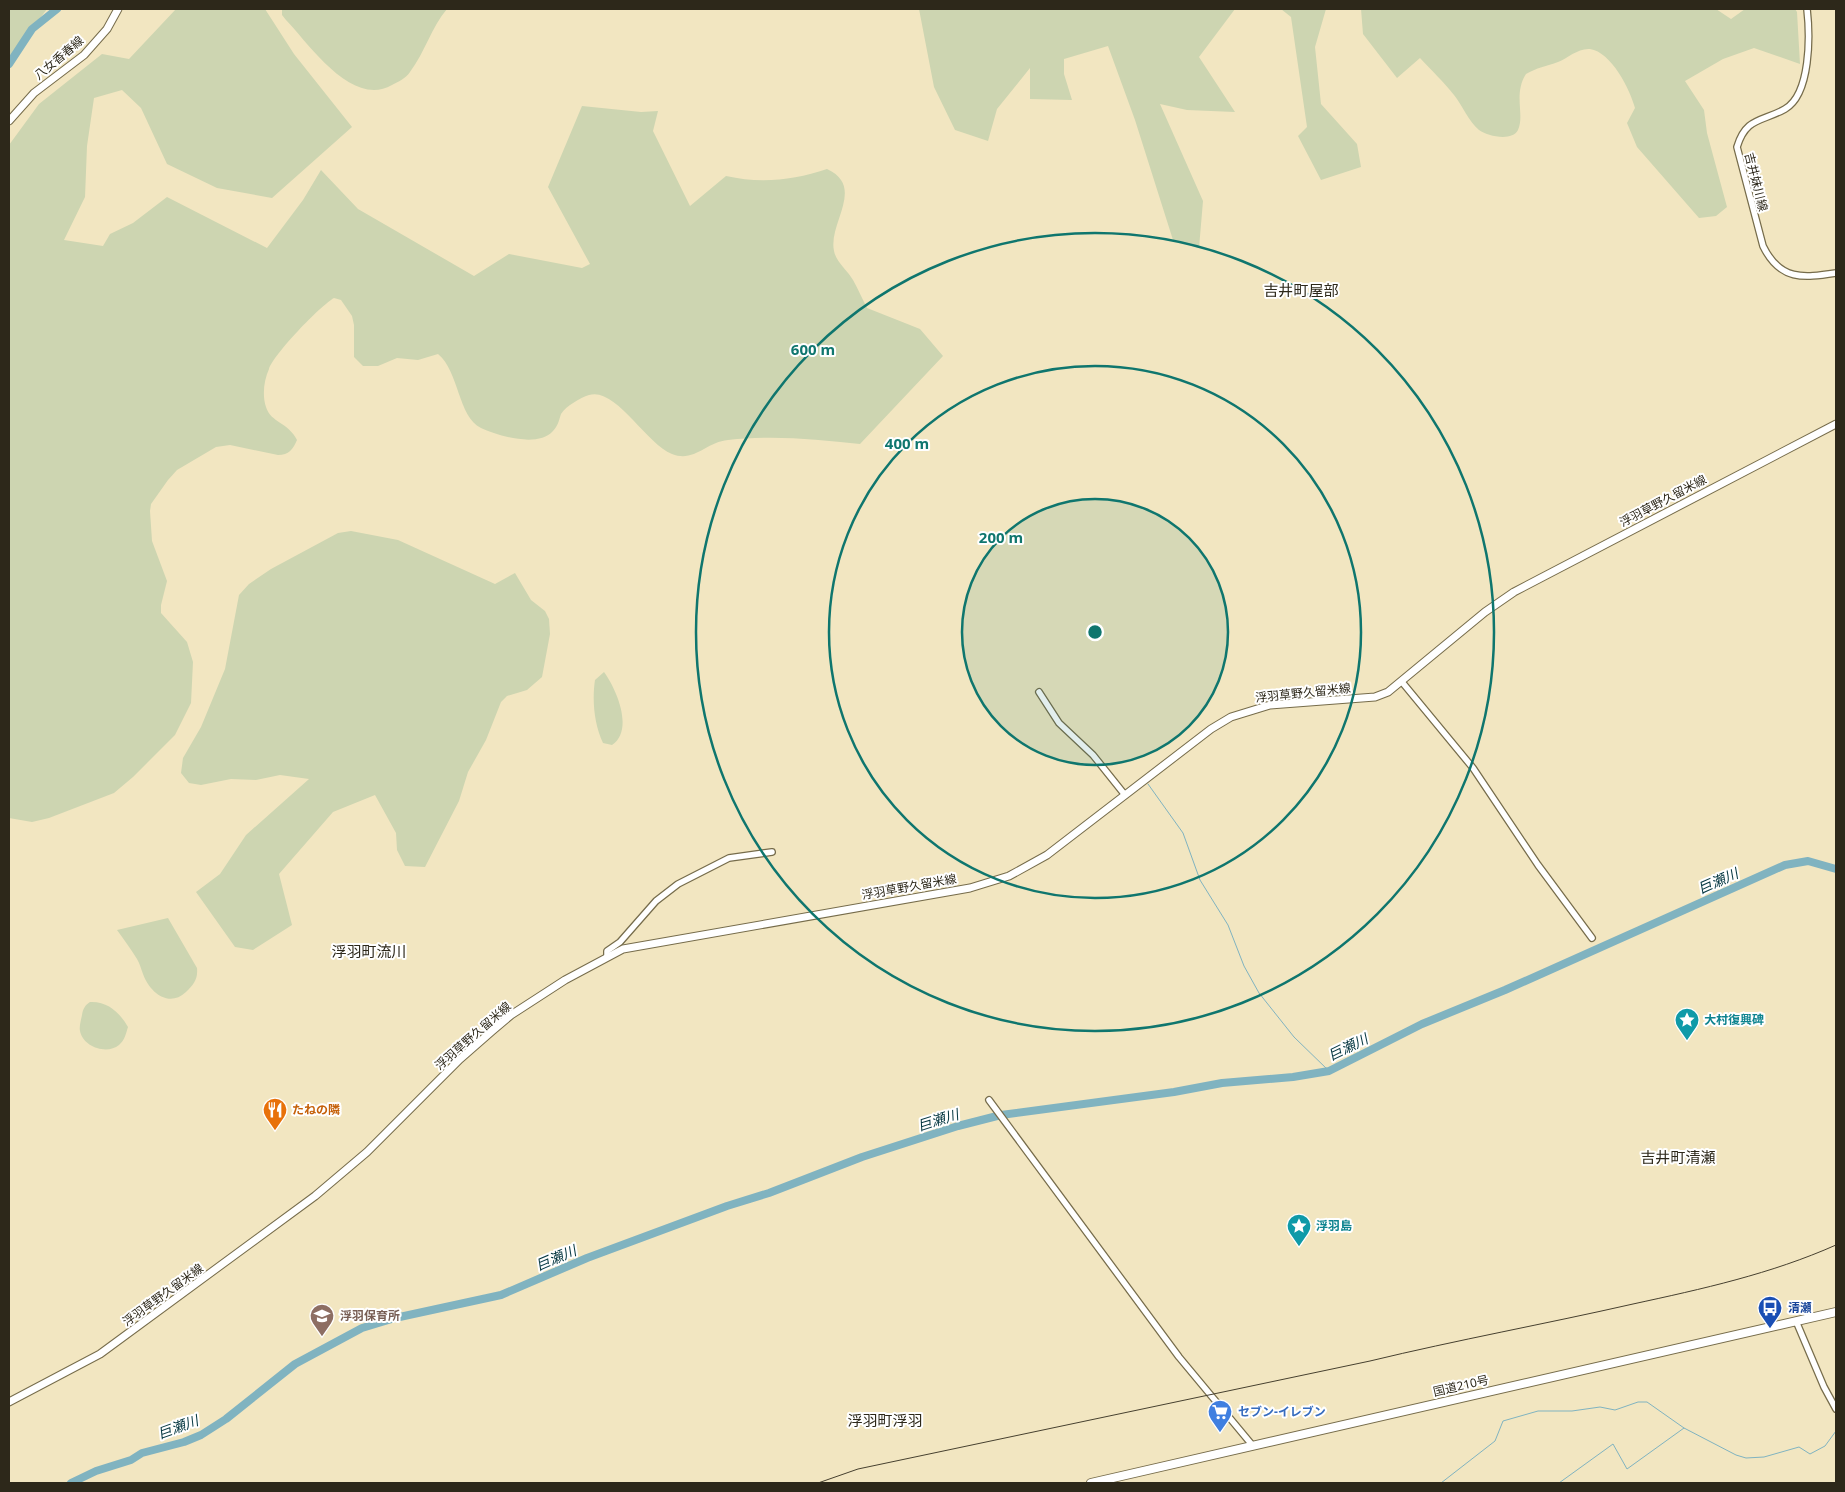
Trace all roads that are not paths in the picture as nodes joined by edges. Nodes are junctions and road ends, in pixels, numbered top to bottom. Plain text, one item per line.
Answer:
1 (118, 9) edge
2 (1807, 9) edge
3 (9, 121) edge
4 (1836, 273) edge
5 (1836, 424) edge
6 (1402, 682) junction
7 (1039, 692) dead end
8 (1125, 795) junction
9 (772, 852) dead end
10 (1592, 938) dead end
11 (607, 957) junction
12 (989, 1100) dead end
13 (1836, 1312) edge
14 (1796, 1321) junction
15 (9, 1402) edge
16 (1836, 1408) edge
17 (1253, 1446) junction
18 (1091, 1483) edge

1 - 3 main road, 八女香春線
2 - 4 street, 吉井妹川線
5 - 6 main road, 浮羽草野久留米線
6 - 8 main road, 浮羽草野久留米線
6 - 10 street
7 - 8 street
8 - 11 main road, 浮羽草野久留米線
9 - 11 street
11 - 15 main road, 浮羽草野久留米線
12 - 17 street
13 - 14 highway, 国道210号
14 - 16 street
14 - 17 highway, 国道210号
17 - 18 highway, 国道210号

